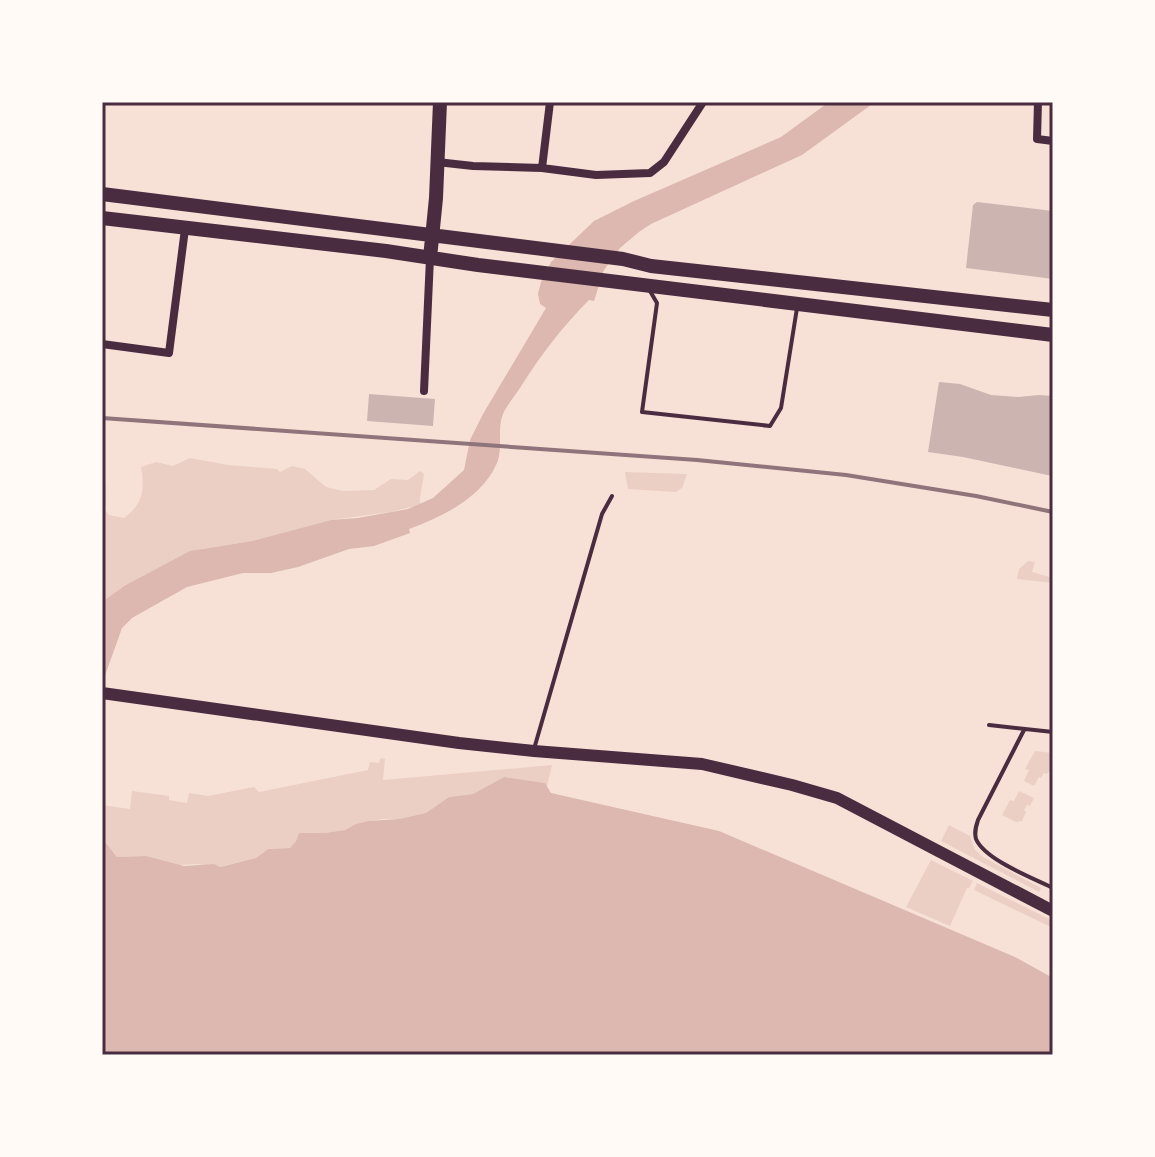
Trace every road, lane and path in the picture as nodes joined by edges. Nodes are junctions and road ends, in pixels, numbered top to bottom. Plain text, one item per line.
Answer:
1 (440, 102) edge
2 (550, 102) edge
3 (703, 102) edge
4 (1038, 102) edge
5 (1053, 141) edge
6 (437, 162) junction
7 (542, 168) junction
8 (102, 194) edge
9 (102, 218) edge
10 (185, 229) junction
11 (434, 234) junction
12 (430, 258) junction
13 (651, 266) junction
14 (647, 285) junction
15 (797, 305) junction
16 (1053, 310) edge
17 (1053, 335) edge
18 (102, 344) edge
19 (424, 391) dead end
20 (612, 496) dead end
21 (102, 693) edge
22 (989, 725) dead end
23 (1024, 730) junction
24 (1053, 732) edge
25 (534, 751) junction
26 (1053, 888) edge
27 (1053, 911) edge

1 - 6 main road
2 - 7 street
3 - 7 street
4 - 5 street
6 - 7 street
6 - 11 main road
8 - 11 main road
9 - 10 main road
10 - 12 main road
10 - 18 street
11 - 12 main road
11 - 13 main road
12 - 14 main road
12 - 19 street
13 - 14 lane
13 - 16 main road
14 - 15 main road
14 - 15 lane
15 - 17 main road
20 - 25 lane
21 - 25 main road
22 - 23 lane
23 - 24 lane
23 - 26 lane
25 - 27 main road

